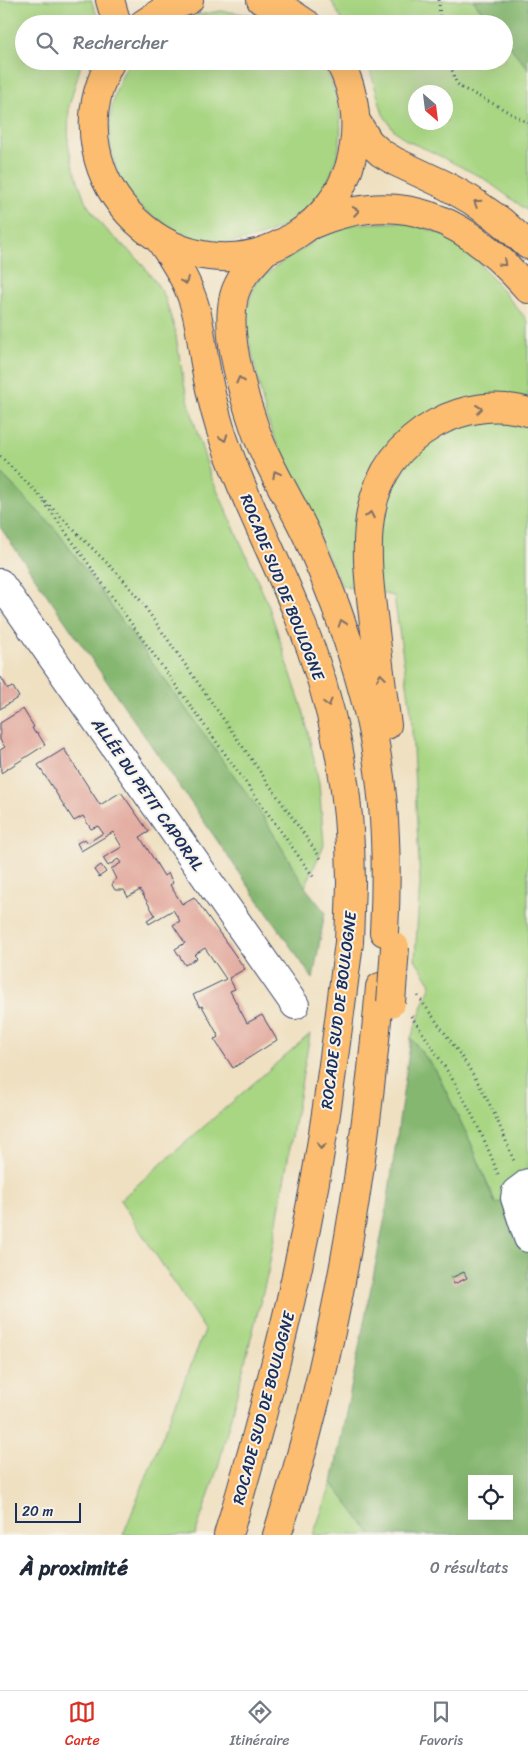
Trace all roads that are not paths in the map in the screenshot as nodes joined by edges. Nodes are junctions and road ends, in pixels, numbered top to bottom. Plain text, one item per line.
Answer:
1 (110, 0) edge
2 (189, 0) edge
3 (261, 0) edge
4 (308, 0) edge
5 (114, 15) edge
6 (156, 15) edge
7 (294, 15) edge
8 (312, 15) edge
9 (107, 70) edge
10 (343, 70) edge
11 (356, 120) junction
12 (310, 225) junction
13 (159, 239) junction
14 (528, 245) edge
15 (266, 250) junction
16 (528, 288) edge
17 (528, 412) edge
18 (0, 583) edge
19 (390, 939) junction
20 (392, 1000) junction
21 (295, 1005) dead end
22 (522, 1189) edge
23 (528, 1238) edge
24 (228, 1535) edge
25 (277, 1535) edge
26 (290, 1535) edge

1 - 5 main road
2 - 6 main road
3 - 7 main road
4 - 8 main road
9 - 13 main road
10 - 11 main road
11 - 12 main road
14 -> 11 main road
12 - 15 main road
12 -> 16 main road
13 - 15 main road
13 -> 24 main road, ROCADE SUD DE BOULOGNE, bridge
19 -> 15 main road
19 -> 17 main road
18 - 21 street, ALLÉE DU PETIT CAPORAL
19 - 20 main road, bridge
20 - 25 main road
20 - 26 main road
22 - 23 street

